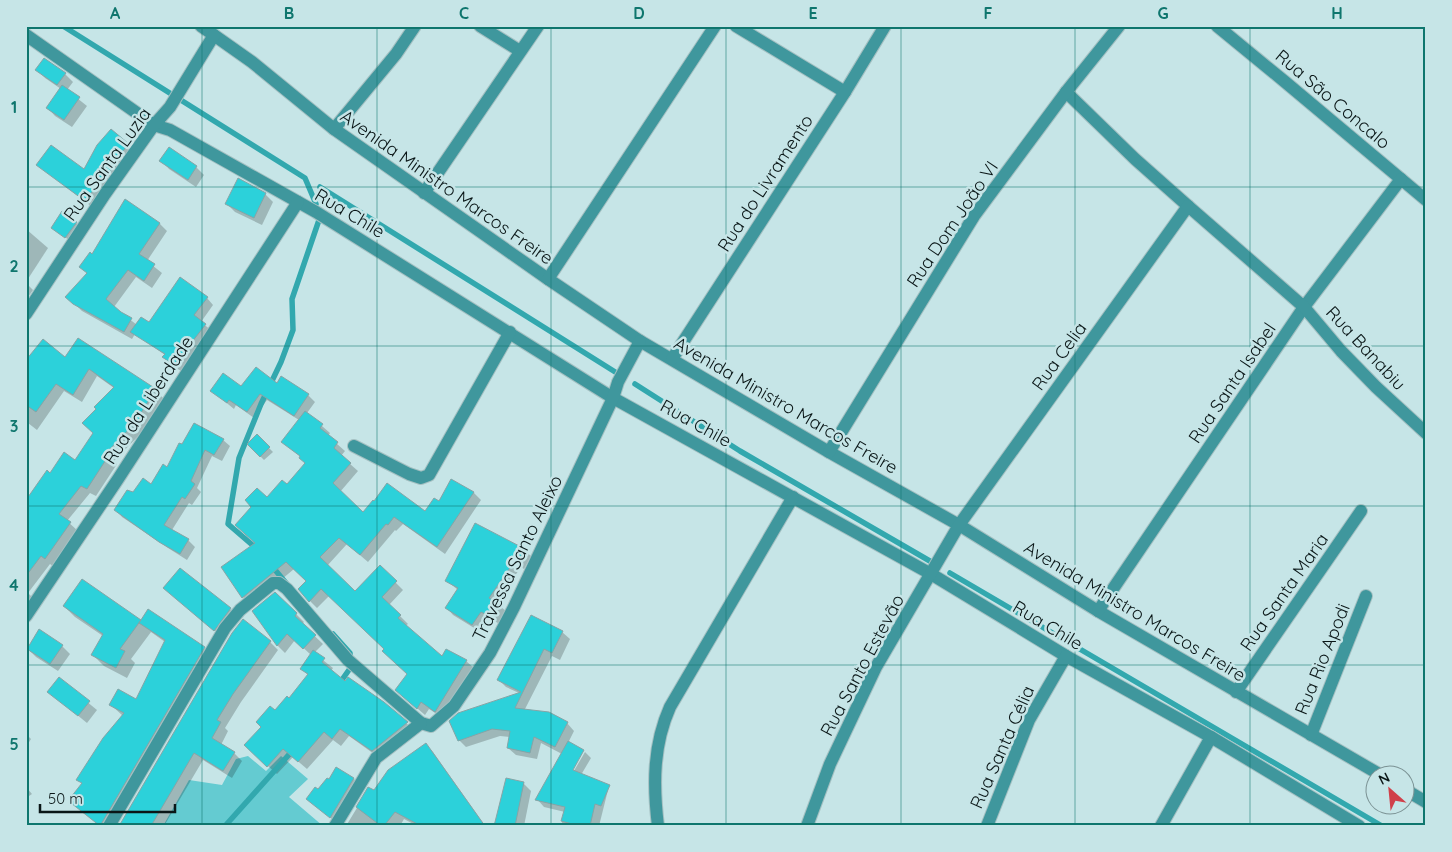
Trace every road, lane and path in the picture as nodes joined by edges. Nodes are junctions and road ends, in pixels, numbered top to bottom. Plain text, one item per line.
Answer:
1 (201, 26) edge
2 (415, 26) edge
3 (480, 26) edge
4 (538, 26) edge
5 (715, 26) edge
6 (736, 26) edge
7 (885, 26) edge
8 (1119, 26) edge
9 (1216, 26) edge
10 (26, 35) edge
11 (214, 35) junction
12 (520, 51) junction
13 (845, 92) junction
14 (1066, 92) junction
15 (154, 125) junction
16 (334, 129) junction
17 (1401, 179) junction
18 (424, 193) junction
19 (1426, 200) edge
20 (298, 202) junction
21 (1188, 206) junction
22 (548, 279) junction
23 (1304, 307) junction
24 (26, 314) edge
25 (510, 332) junction
26 (640, 341) junction
27 (672, 358) junction
28 (613, 398) junction
29 (1426, 433) edge
30 (354, 446) dead end
31 (829, 452) junction
32 (793, 497) junction
33 (1361, 511) dead end
34 (959, 526) junction
35 (932, 574) junction
36 (1366, 596) dead end
37 (1098, 611) junction
38 (26, 616) edge
39 (1066, 656) junction
40 (1236, 692) junction
41 (421, 723) junction
42 (1310, 735) junction
43 (1211, 738) junction
44 (1364, 766) edge
45 (1414, 795) edge
46 (1426, 802) edge
47 (109, 826) edge
48 (335, 826) edge
49 (658, 826) edge
50 (807, 826) edge
51 (987, 826) edge
52 (1161, 826) edge
53 (1359, 826) edge

1 - 11 street, Avenida Ministro Marcos Freire
2 - 16 street
3 - 12 street
4 - 12 street
5 - 22 street
6 - 13 street
7 - 13 street, Rua do Livramento
8 - 14 street, Rua Dom João VI
9 - 17 street, Rua São Concalo
10 - 15 street, Rua Chile
11 - 15 street, Rua Santa Luzia
11 - 16 street, Avenida Ministro Marcos Freire
12 - 18 street
13 - 27 street, Rua do Livramento
14 - 21 street
14 - 31 street, Rua Dom João VI
15 - 20 street, Rua Chile
15 - 24 street, Rua Santa Luzia
16 - 18 street, Avenida Ministro Marcos Freire
17 - 19 street, Rua São Concalo
17 - 23 street, Rua Santa Isabel
18 - 22 street, Avenida Ministro Marcos Freire
20 - 25 street, Rua Chile
20 - 38 street, Rua da Liberdade
21 - 23 street
21 - 34 street, Rua Celia
22 - 26 street, Avenida Ministro Marcos Freire
23 - 29 street, Rua Banabiu
23 - 37 street, Rua Santa Isabel
25 - 28 street, Rua Chile
25 - 30 street
26 - 27 street, Avenida Ministro Marcos Freire
26 - 28 street, Travessa Santo Aleixo
27 - 31 street, Avenida Ministro Marcos Freire
28 - 32 street, Rua Chile
28 - 41 street, Travessa Santo Aleixo
31 - 34 street, Avenida Ministro Marcos Freire
32 - 35 street, Rua Chile
32 - 49 street
33 - 40 street, Rua Santa Maria
34 - 35 street, Rua Santo Estevão
34 - 37 street, Avenida Ministro Marcos Freire
35 - 39 street, Rua Chile
35 - 50 street, Rua Santo Estevão
36 - 42 street, Rua Rio Apodi
37 - 40 street, Avenida Ministro Marcos Freire
39 - 43 street, Rua Chile
39 - 51 street, Rua Santa Célia
40 - 42 street, Avenida Ministro Marcos Freire
41 - 47 street
41 - 48 street
42 - 44 street, Avenida Ministro Marcos Freire
43 - 52 street
43 - 53 street, Rua Chile
45 - 46 street

